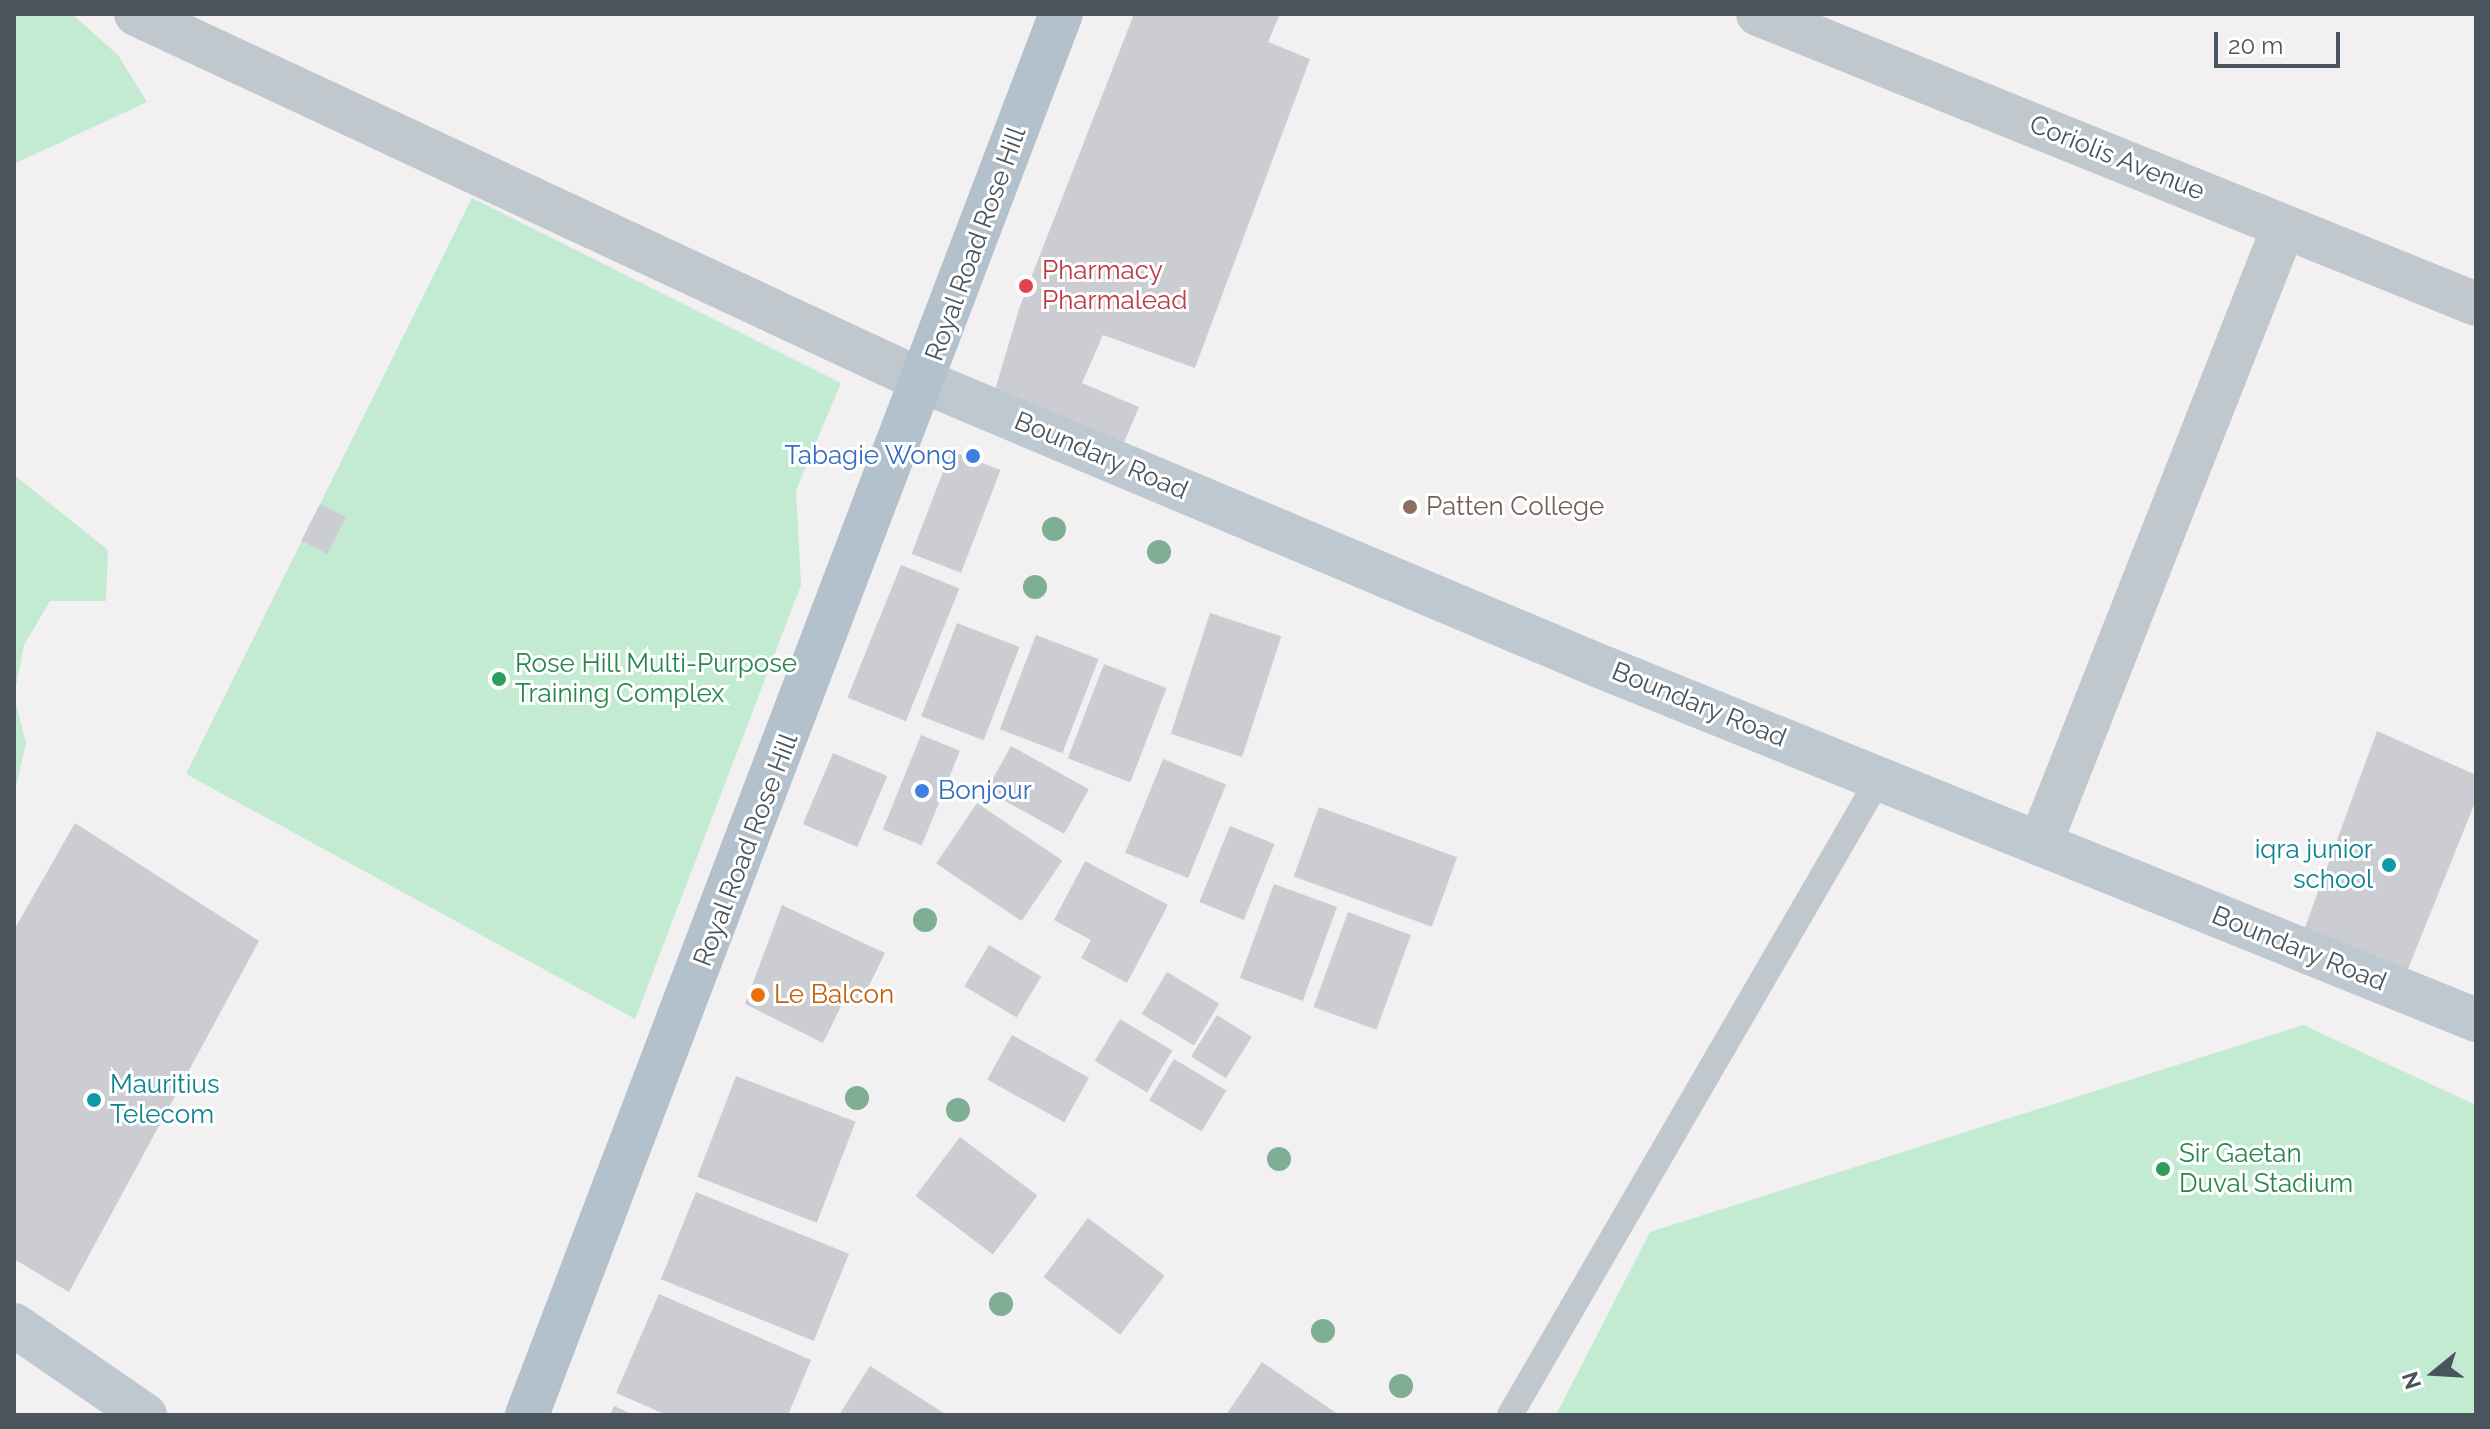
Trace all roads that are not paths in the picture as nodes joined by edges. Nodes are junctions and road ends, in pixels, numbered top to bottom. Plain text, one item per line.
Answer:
1 (136, 14) edge
2 (1061, 14) edge
3 (1758, 14) edge
4 (2284, 226) junction
5 (2476, 304) edge
6 (925, 382) junction
7 (1880, 777) junction
8 (2040, 844) junction
9 (2476, 1020) edge
10 (14, 1325) edge
11 (145, 1415) edge
12 (527, 1415) edge
13 (1510, 1415) edge

1 - 6 street
2 - 6 main road, Royal Road Rose Hill
3 - 4 street, Coriolis Avenue
4 - 5 street, Coriolis Avenue
4 - 8 street
6 - 7 main road, Boundary Road
6 - 12 main road, Royal Road Rose Hill
7 - 8 main road, Boundary Road
7 - 13 lane
8 - 9 main road, Boundary Road
10 - 11 main road

